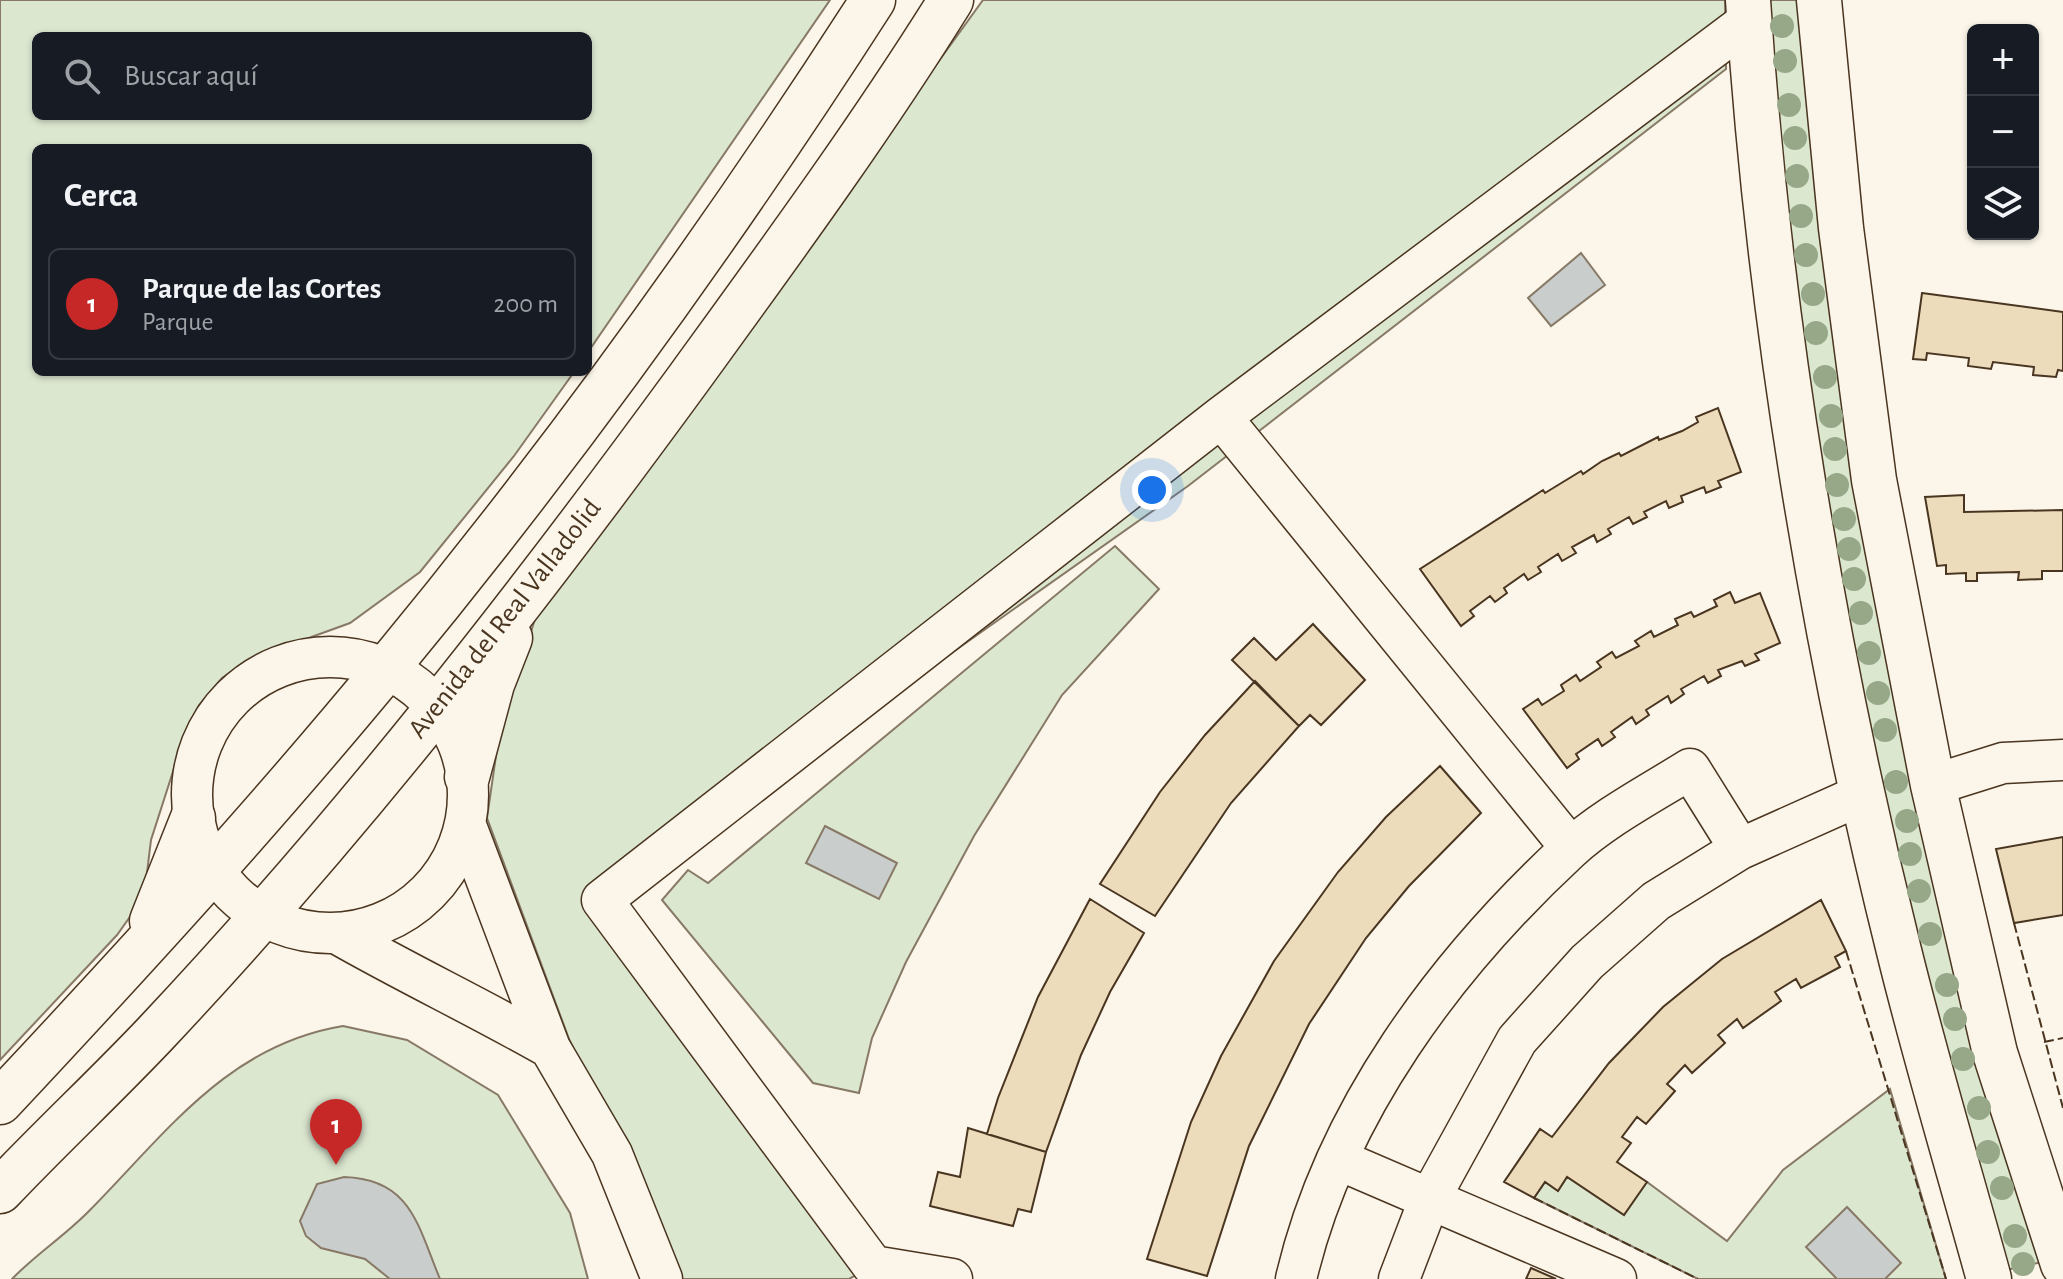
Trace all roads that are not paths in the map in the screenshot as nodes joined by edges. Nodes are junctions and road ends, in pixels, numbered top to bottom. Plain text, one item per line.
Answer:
1 (873, 0) edge
2 (951, 0) edge
3 (1820, 1) edge
4 (1749, 10) edge
5 (1221, 417) junction
6 (525, 600) junction
7 (386, 669) junction
8 (438, 708) junction
9 (2063, 760) edge
10 (467, 777) junction
11 (1933, 785) junction
12 (1863, 794) junction
13 (193, 818) junction
14 (465, 823) junction
15 (1571, 848) junction
16 (1740, 849) junction
17 (212, 869) junction
18 (261, 916) junction
19 (338, 934) junction
20 (139, 953) junction
21 (550, 1048) junction
22 (0, 1102) edge
23 (1337, 1159) junction
24 (0, 1191) edge
25 (1430, 1198) junction
26 (2063, 1264) edge
27 (865, 1272) edge
28 (662, 1279) edge
29 (952, 1279) edge
30 (1296, 1279) edge
31 (1399, 1279) edge
32 (1616, 1279) edge
33 (1989, 1279) edge

1 - 7 main road
2 - 6 main road, Avenida del Real Valladolid
3 - 11 main road
4 - 5 street
4 - 12 main road
5 - 15 street
5 - 27 street
6 - 8 main road, Avenida del Real Valladolid
6 - 10 main road
7 - 8 street
7 - 13 street
7 - 17 main road
8 - 10 street
8 - 18 main road, Avenida del Real Valladolid
9 - 11 street
10 - 14 street
11 - 26 main road
12 - 16 street
12 - 33 main road
13 - 17 street
13 - 20 main road
14 - 19 street
14 - 21 street
15 - 16 street
15 - 23 street
16 - 25 street
17 - 18 street
17 - 20 main road
18 - 19 street
18 - 24 main road, Avenida del Real Valladolid
19 - 21 street
20 - 22 main road
21 - 28 street
23 - 25 street
23 - 30 street
25 - 31 street
25 - 32 street
27 - 29 street

